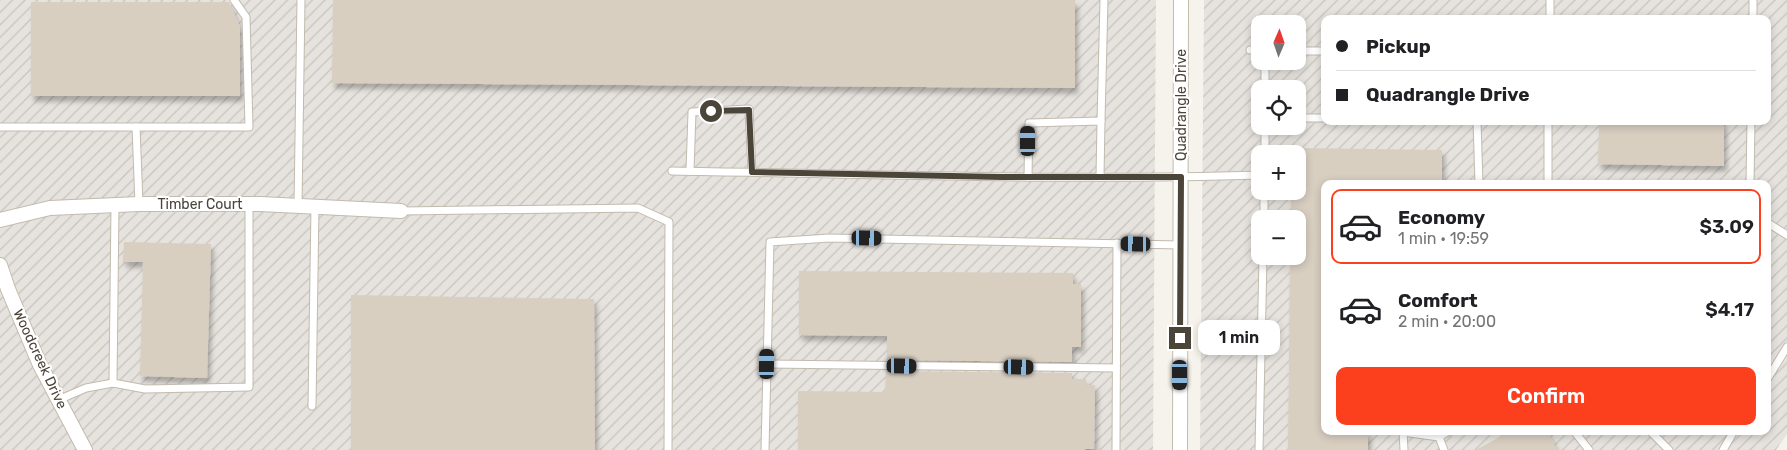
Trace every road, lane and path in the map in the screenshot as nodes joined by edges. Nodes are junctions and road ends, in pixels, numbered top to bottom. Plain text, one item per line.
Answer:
1 (234, 0) edge
2 (302, 0) edge
3 (1104, 0) edge
4 (1181, 0) edge
5 (1550, 0) edge
6 (1753, 0) edge
7 (1550, 15) edge
8 (1753, 15) edge
9 (1306, 51) edge
10 (1321, 51) edge
11 (1306, 118) edge
12 (1321, 118) edge
13 (1101, 121) junction
14 (1477, 125) edge
15 (1548, 125) edge
16 (1751, 125) edge
17 (0, 127) edge
18 (136, 127) junction
19 (672, 171) dead end
20 (690, 171) junction
21 (752, 172) junction
22 (1251, 175) edge
23 (1028, 177) junction
24 (1100, 177) junction
25 (1181, 177) junction
26 (1479, 180) edge
27 (1548, 180) edge
28 (1750, 180) edge
29 (139, 204) junction
30 (249, 204) junction
31 (114, 205) junction
32 (298, 206) junction
33 (315, 206) junction
34 (401, 211) joint
35 (0, 220) edge
36 (1771, 225) edge
37 (1787, 234) edge
38 (1116, 243) junction
39 (1181, 245) junction
40 (0, 265) edge
41 (1263, 265) edge
42 (1787, 347) edge
43 (767, 364) junction
44 (1116, 368) junction
45 (1771, 373) edge
46 (113, 383) junction
47 (58, 400) junction
48 (312, 406) dead end
49 (1403, 435) edge
50 (1427, 435) edge
51 (1442, 435) edge
52 (1577, 435) edge
53 (1654, 435) edge
54 (1732, 435) edge
55 (1439, 437) junction
56 (85, 450) edge
57 (668, 450) edge
58 (765, 450) edge
59 (1116, 450) edge
60 (1180, 450) edge
61 (1259, 450) edge
62 (1404, 450) edge
63 (1444, 450) edge
64 (1589, 450) edge
65 (1669, 450) edge
66 (1723, 450) edge

1 - 18 lane
2 - 32 lane
3 - 13 lane
4 - 25 street, Quadrangle Drive
5 - 7 lane
6 - 8 lane
9 - 10 lane
11 - 12 lane
13 - 23 lane
13 - 24 lane
14 - 26 lane
15 - 27 lane
16 - 28 lane
17 - 18 lane
18 - 29 lane
19 - 20 lane
20 - 21 lane
20 - 21 lane
21 - 23 lane
22 - 25 lane
23 - 24 lane
24 - 25 lane
25 - 39 street, Quadrangle Drive
29 - 30 street, Timber Court
29 - 31 street, Timber Court
30 - 32 street, Timber Court
30 - 46 lane
31 - 35 street, Timber Court
31 - 46 lane
32 - 33 street, Timber Court
33 - 34 street, Timber Court
33 - 48 lane
34 - 57 lane
36 - 37 lane
38 - 39 lane
38 - 43 lane
38 - 44 lane
39 - 60 street, Quadrangle Drive
40 - 47 street, Woodcreek Drive
41 - 61 lane
42 - 45 lane
43 - 44 lane
43 - 58 lane
44 - 59 lane
46 - 47 lane
47 - 56 street, Woodcreek Drive
49 - 62 lane
50 - 55 lane
51 - 55 lane
52 - 64 lane
53 - 65 lane
54 - 66 lane
55 - 63 lane

